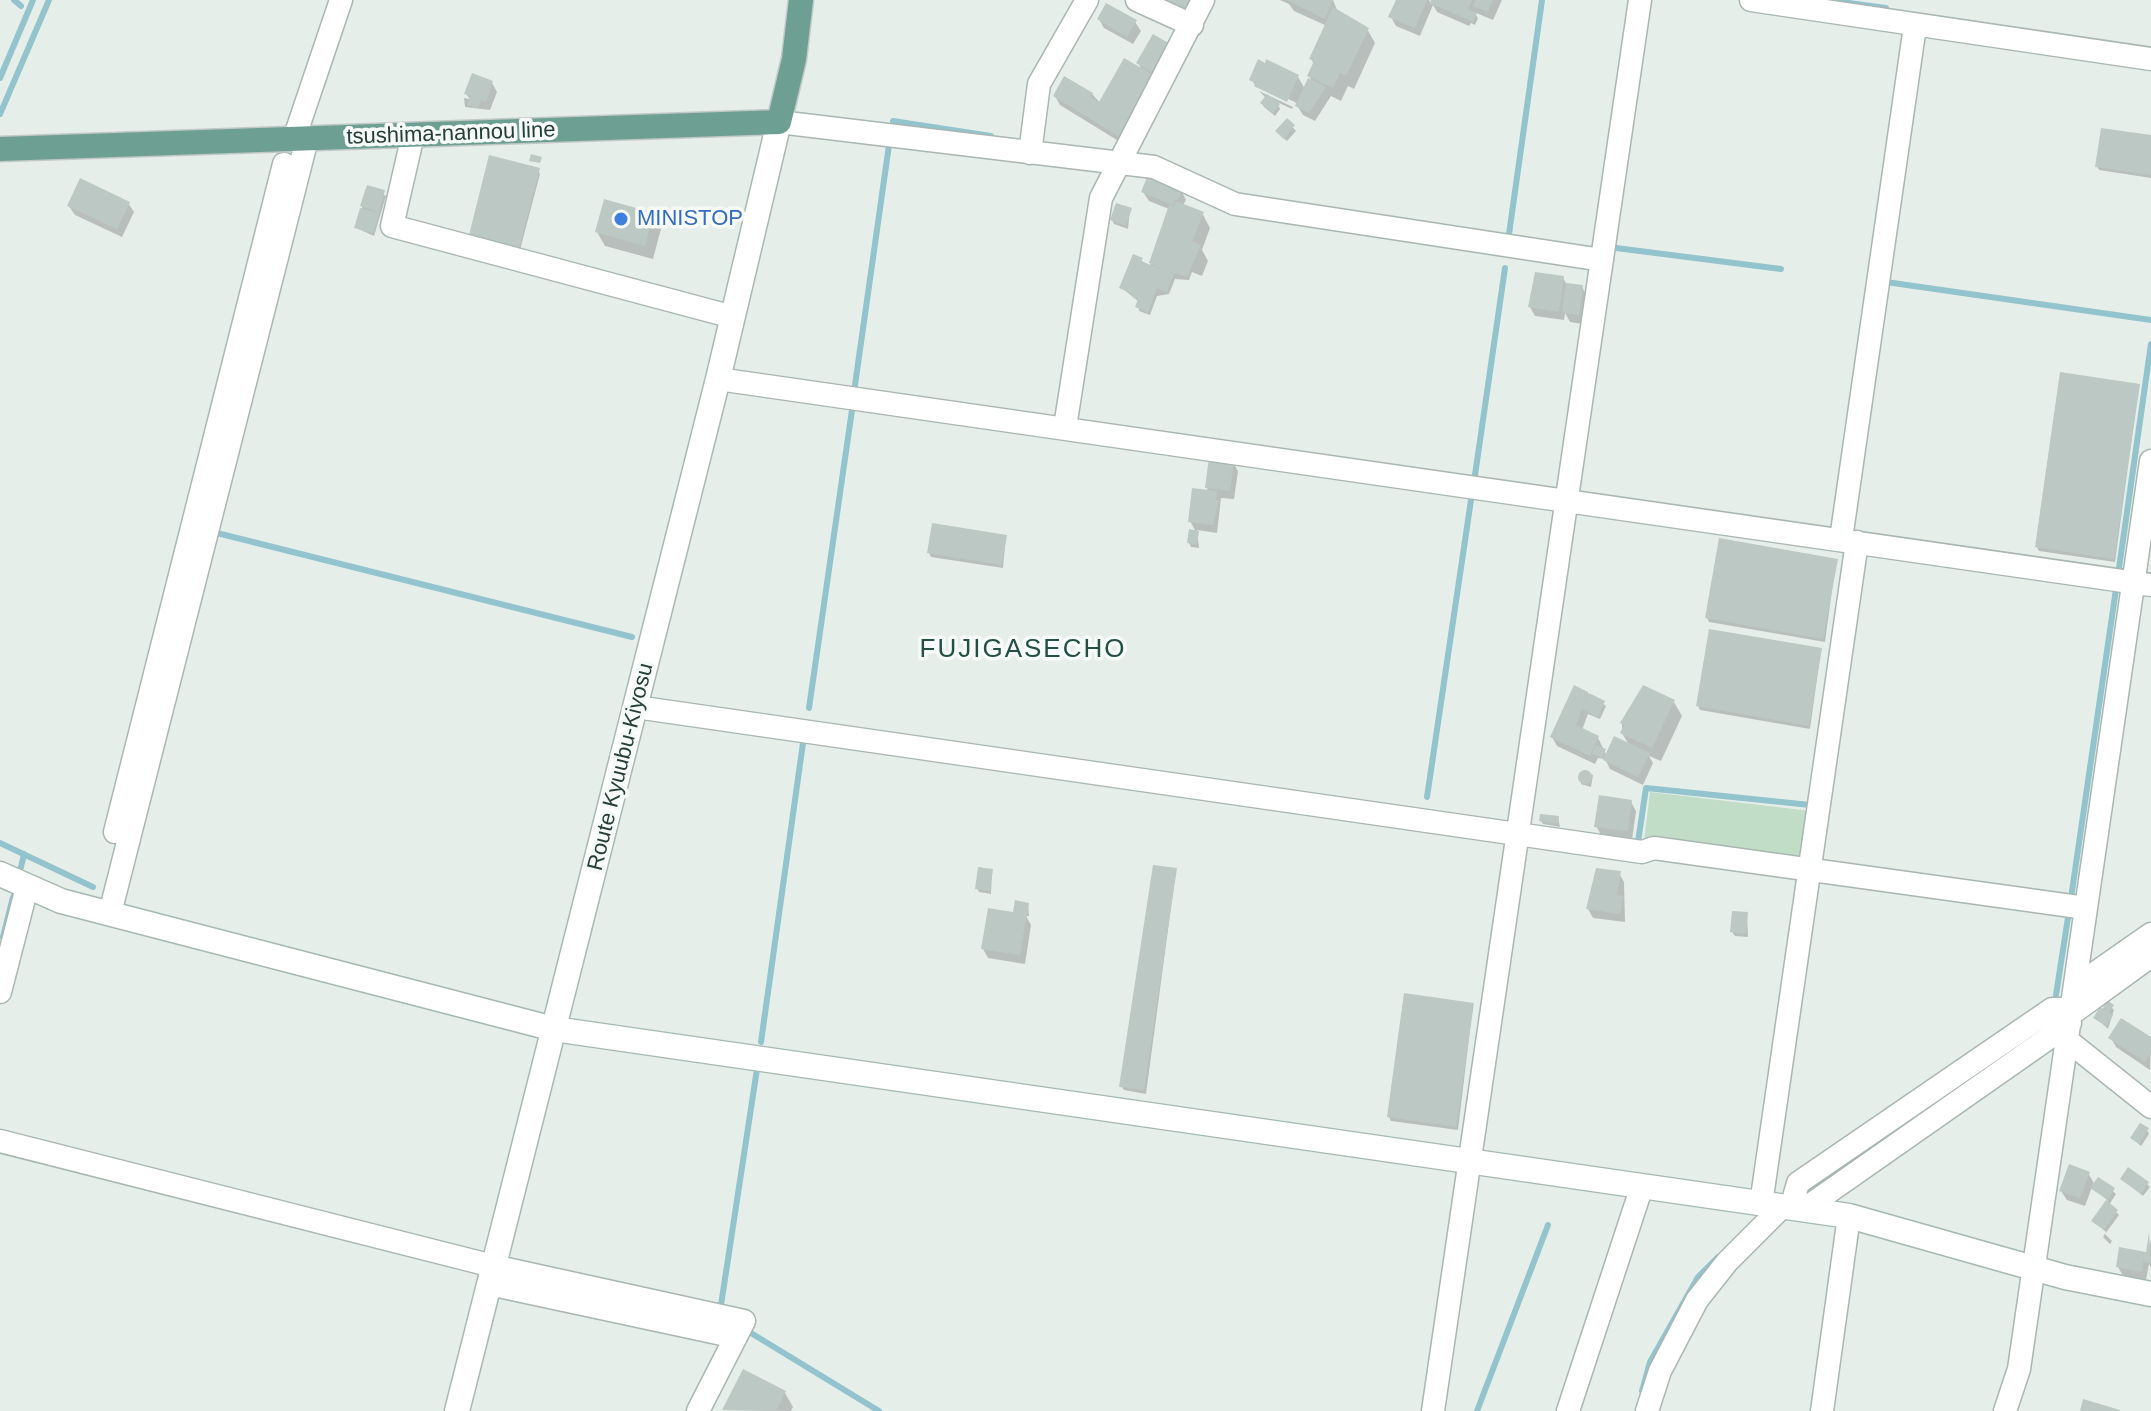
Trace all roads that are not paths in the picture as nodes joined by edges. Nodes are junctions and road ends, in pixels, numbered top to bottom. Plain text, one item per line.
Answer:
1 (341, 0) edge
2 (801, 0) edge
3 (1087, 0) edge
4 (1137, 0) edge
5 (1203, 0) edge
6 (1640, 0) edge
7 (1751, 0) edge
8 (1192, 25) junction
9 (1915, 26) junction
10 (2151, 59) edge
11 (779, 122) junction
12 (413, 135) junction
13 (297, 139) junction
14 (0, 149) edge
15 (1030, 153) junction
16 (1119, 162) junction
17 (1602, 260) junction
18 (733, 317) junction
19 (718, 379) junction
20 (1065, 427) junction
21 (2151, 461) edge
22 (1567, 499) junction
23 (1849, 540) junction
24 (2142, 584) edge
25 (636, 707) junction
26 (1519, 835) junction
27 (1809, 870) junction
28 (0, 874) edge
29 (27, 887) junction
30 (2086, 908) junction
31 (103, 911) junction
32 (2151, 934) edge
33 (2151, 956) edge
34 (0, 992) edge
35 (2071, 1015) junction
36 (554, 1029) junction
37 (2151, 1107) edge
38 (0, 1141) edge
39 (1470, 1160) junction
40 (1642, 1186) junction
41 (1784, 1207) junction
42 (1849, 1216) junction
43 (2035, 1268) junction
44 (491, 1275) junction
45 (2151, 1294) edge
46 (457, 1411) edge
47 (698, 1411) edge
48 (1433, 1411) edge
49 (1568, 1411) edge
50 (1647, 1411) edge
51 (1822, 1411) edge
52 (2005, 1411) edge

1 - 13 street
2 - 11 main road
3 - 15 street
4 - 8 street
5 - 8 street
6 - 17 street
7 - 9 street
8 - 16 street
9 - 10 street
9 - 23 street
11 - 12 main road, tsushima-nannou line
11 - 15 street
11 - 18 street, Route Kyuubu-Kiyosu
12 - 13 main road, tsushima-nannou line
12 - 18 street
13 - 14 main road, tsushima-nannou line
13 - 31 street
15 - 16 street
16 - 17 street
16 - 20 street
17 - 22 street
18 - 19 street, Route Kyuubu-Kiyosu
19 - 20 street
19 - 25 street, Route Kyuubu-Kiyosu
20 - 22 street
21 - 24 street
22 - 23 street
22 - 26 street
23 - 24 street
23 - 27 street
24 - 30 street
25 - 26 street
25 - 36 street, Route Kyuubu-Kiyosu
26 - 27 street
26 - 39 street
27 - 30 street
27 - 41 street
28 - 29 street
29 - 31 street
29 - 34 street
30 - 35 street
31 - 36 street
32 - 35 street
33 - 35 street
35 - 37 street
35 - 41 street
35 - 43 street
36 - 39 street
36 - 44 street, Route Kyuubu-Kiyosu
38 - 44 street
39 - 40 street
39 - 48 street
40 - 41 street
40 - 49 street
41 - 42 street
41 - 50 street
42 - 43 street
42 - 51 street
43 - 45 street
43 - 52 street
44 - 46 street, Route Kyuubu-Kiyosu
44 - 47 street

